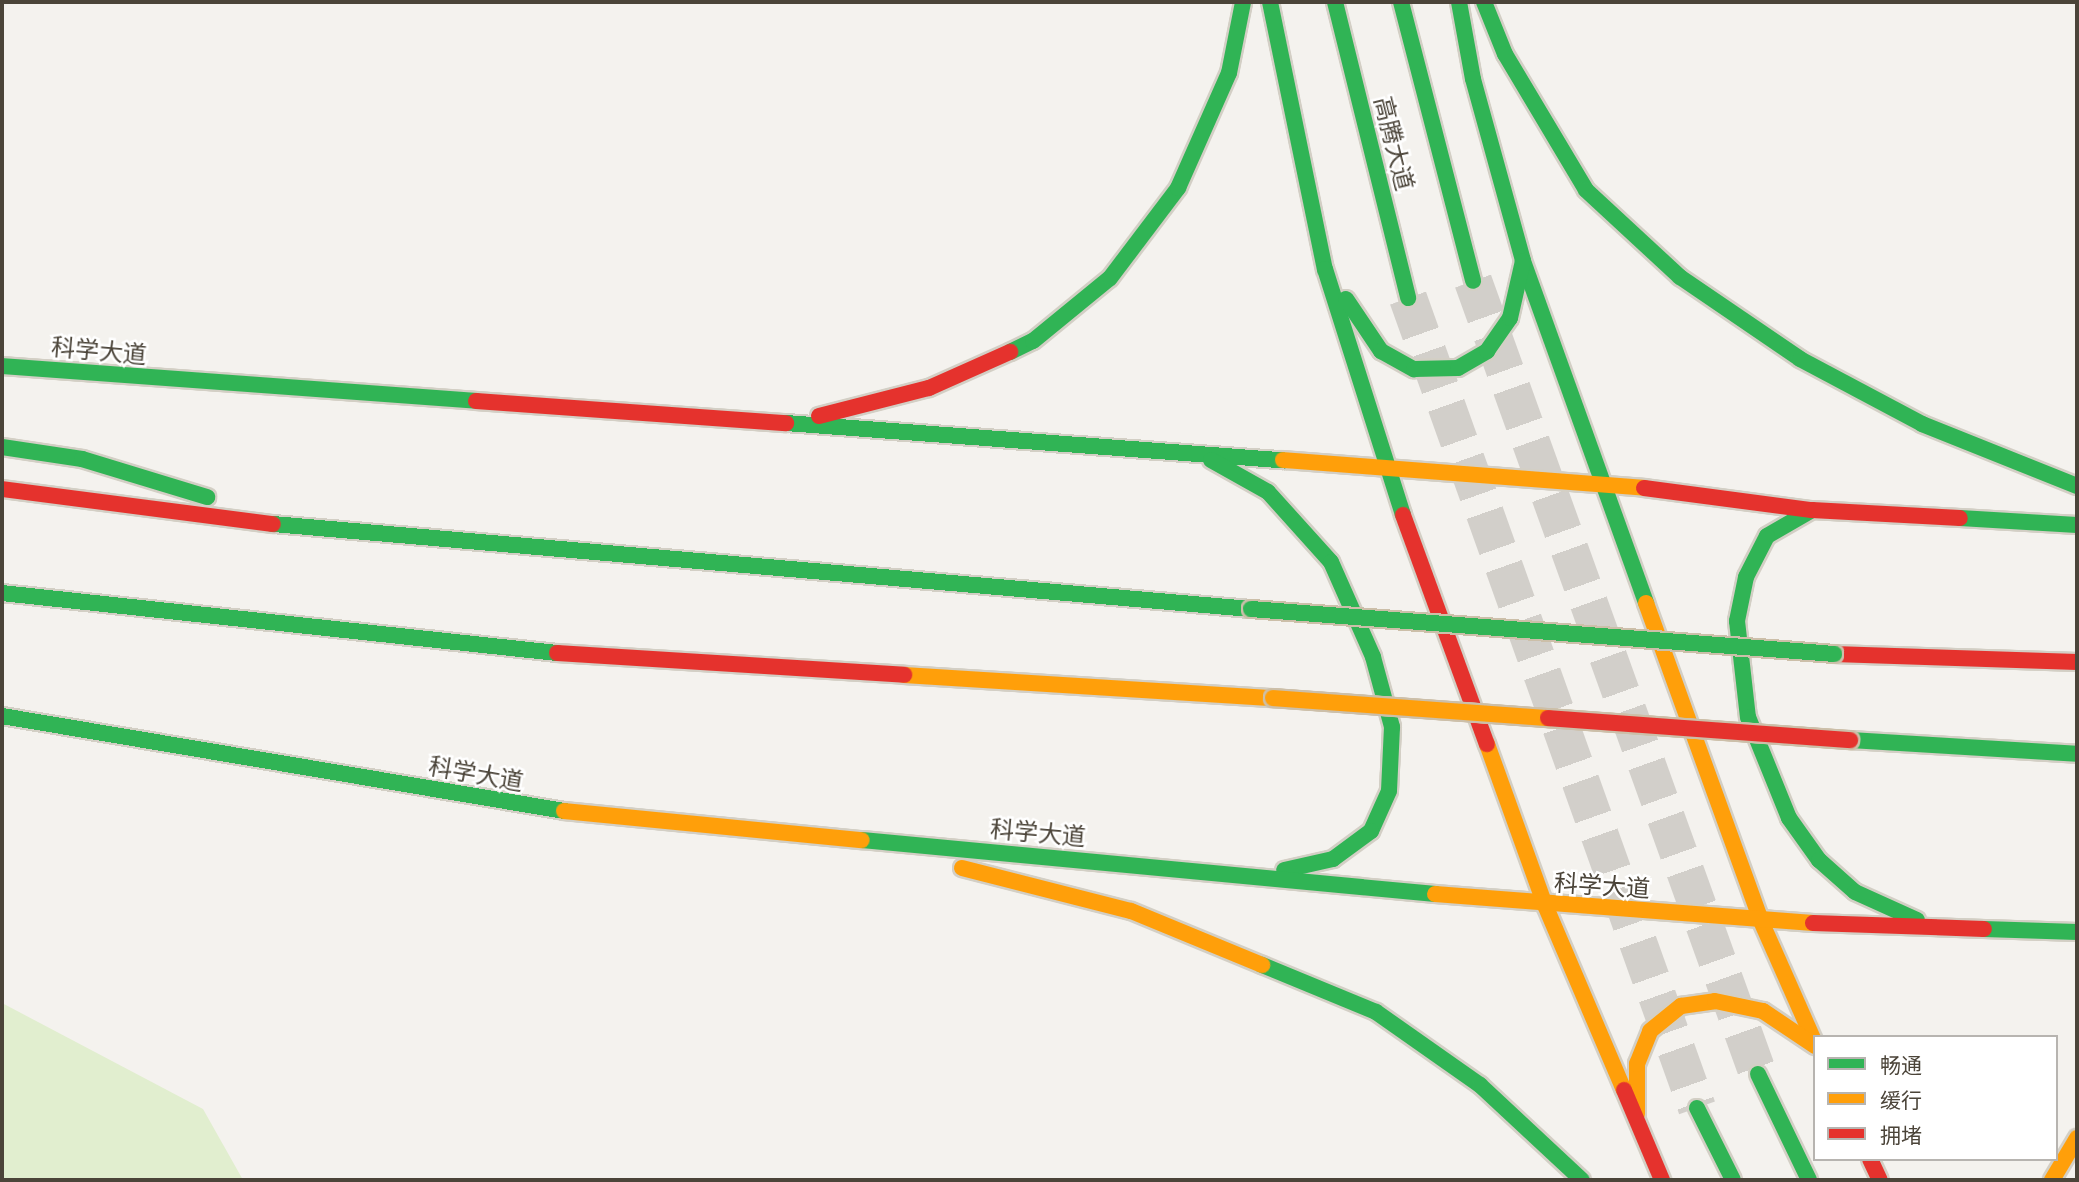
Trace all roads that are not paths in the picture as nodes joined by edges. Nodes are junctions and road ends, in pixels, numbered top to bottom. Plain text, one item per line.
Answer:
1 (1243, 2) edge
2 (1270, 2) edge
3 (1335, 2) edge
4 (1401, 2) edge
5 (1459, 2) edge
6 (1484, 2) edge
7 (1523, 261) junction
8 (1325, 269) junction
9 (1473, 281) tunnel mouth
10 (1408, 298) tunnel mouth
11 (2, 366) edge
12 (787, 424) junction
13 (2, 447) edge
14 (1199, 454) junction
15 (1386, 468) junction
16 (1605, 484) junction
17 (2077, 486) edge
18 (2, 489) edge
19 (1812, 510) junction
20 (2077, 525) edge
21 (309, 529) junction
22 (2, 593) edge
23 (2, 600) edge
24 (58, 601) junction
25 (2077, 662) edge
26 (2, 716) edge
27 (2077, 754) edge
28 (841, 838) junction
29 (1251, 877) junction
30 (1545, 905) junction
31 (1761, 921) junction
32 (1933, 927) junction
33 (2077, 932) edge
34 (1813, 1039) edge
35 (1813, 1043) edge
36 (1758, 1074) tunnel mouth
37 (1697, 1108) tunnel mouth
38 (1637, 1129) junction
39 (2077, 1138) edge
40 (1871, 1161) edge
41 (1582, 1180) edge
42 (1662, 1180) edge
43 (1733, 1180) edge
44 (1809, 1180) edge
45 (1880, 1180) edge
46 (2052, 1180) edge

1 - 12 main road
2 - 8 main road
3 - 10 main road, 高腾大道
4 - 9 main road, 高腾大道
5 - 7 main road
6 - 17 main road
7 - 8 main road
7 - 16 main road
8 - 15 main road
11 - 12 main road, 科学大道
12 - 14 main road, 科学大道
13 - 21 main road
14 - 15 main road, 科学大道
14 - 29 main road
15 - 16 main road, 科学大道
15 - 30 main road
16 - 19 main road, 科学大道
16 - 31 main road
18 - 21 main road
19 - 20 main road, 科学大道
19 - 32 main road
21 - 25 main road, bridge
22 - 24 main road
23 - 24 main road
24 - 27 main road, bridge
26 - 28 main road, 科学大道
28 - 29 main road, 科学大道
28 - 41 main road
29 - 30 main road, 科学大道
30 - 31 main road, 科学大道
30 - 38 main road
31 - 32 main road, 科学大道
31 - 34 main road
32 - 33 main road, 科学大道
35 - 38 main road
36 - 44 main road
37 - 43 main road
38 - 42 main road
39 - 46 main road
40 - 45 main road

